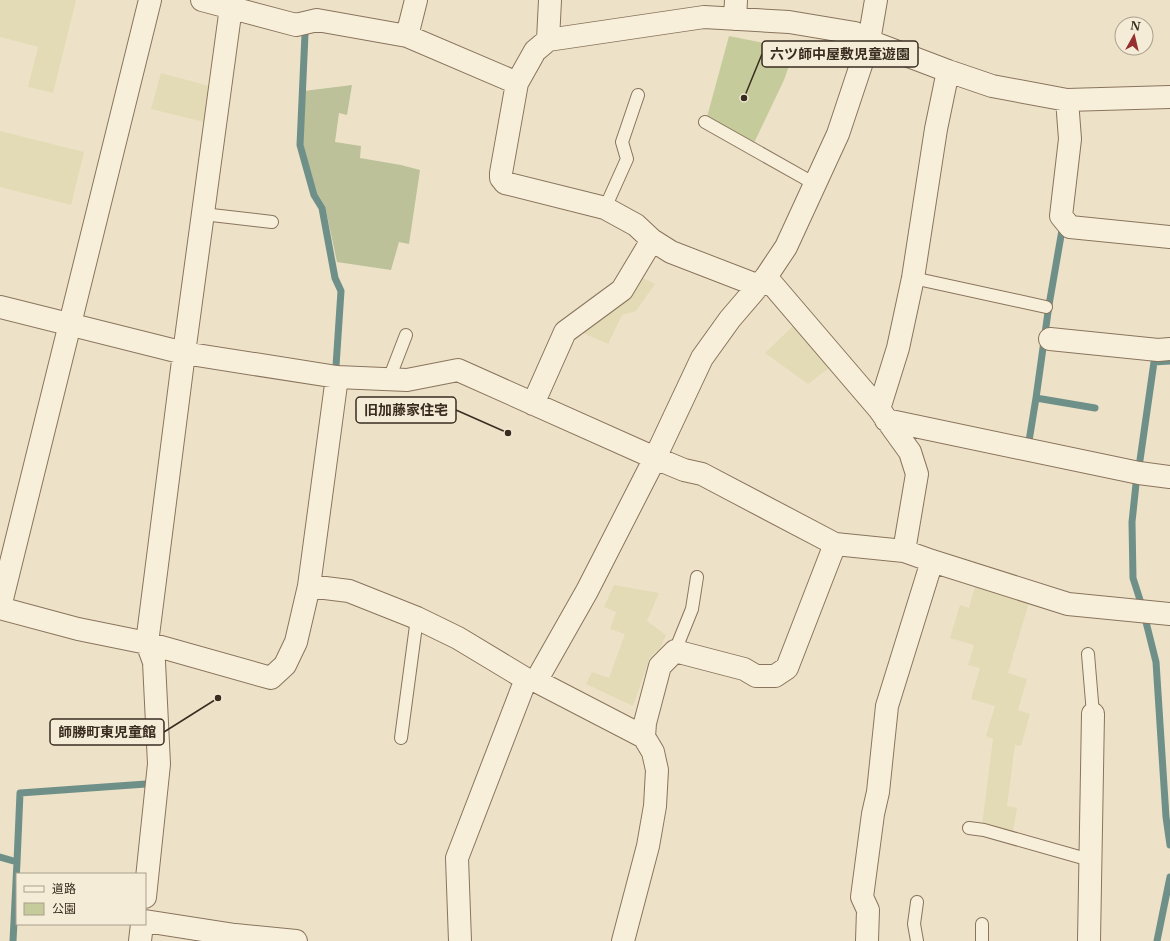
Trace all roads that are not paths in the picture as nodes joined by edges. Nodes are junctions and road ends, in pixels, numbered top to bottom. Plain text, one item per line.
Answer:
1 (150, 0) edge
2 (202, 0) edge
3 (416, 0) edge
4 (550, 0) edge
5 (876, 0) edge
6 (231, 8) junction
7 (736, 9) edge
8 (407, 36) junction
9 (548, 40) junction
10 (869, 41) junction
11 (948, 71) junction
12 (517, 84) junction
13 (638, 95) dead end
14 (1170, 97) edge
15 (1067, 100) junction
16 (705, 122) dead end
17 (815, 184) junction
18 (605, 208) junction
19 (203, 214) junction
20 (272, 222) dead end
21 (1170, 237) edge
22 (652, 240) junction
23 (913, 278) junction
24 (762, 282) junction
25 (0, 307) edge
26 (1046, 307) dead end
27 (69, 324) junction
28 (406, 334) dead end
29 (1050, 339) dead end
30 (1170, 349) edge
31 (184, 353) junction
32 (337, 377) junction
33 (389, 379) junction
34 (532, 404) junction
35 (883, 415) junction
36 (655, 458) junction
37 (1170, 477) edge
38 (836, 544) junction
39 (904, 550) junction
40 (932, 561) junction
41 (697, 577) dead end
42 (309, 586) junction
43 (0, 608) edge
44 (1170, 614) edge
45 (417, 618) junction
46 (148, 643) junction
47 (675, 650) junction
48 (1088, 654) dead end
49 (531, 680) junction
50 (1093, 714) joint
51 (644, 737) junction
52 (401, 738) dead end
53 (969, 828) dead end
54 (1090, 860) junction
55 (146, 887) edge
56 (917, 902) dead end
57 (146, 920) edge
58 (982, 924) dead end
59 (142, 925) edge
60 (140, 941) edge
61 (296, 941) edge
62 (460, 941) edge
63 (622, 941) edge
64 (867, 941) edge
65 (917, 941) edge
66 (982, 941) edge
67 (1089, 941) edge

1 - 27 street
2 - 6 street
3 - 8 street
4 - 9 street
5 - 10 street
6 - 8 street
6 - 19 street
7 - 9 street
7 - 10 street
8 - 12 street
9 - 12 street
10 - 11 street
10 - 17 street
11 - 15 street
11 - 23 street
12 - 18 street
13 - 18 lane
14 - 15 street
15 - 21 street
16 - 17 lane
17 - 24 street
18 - 22 street
19 - 20 lane
19 - 31 street
22 - 24 street
22 - 34 street
23 - 26 lane
23 - 35 street
24 - 35 street
24 - 36 street
25 - 27 street
27 - 31 street
27 - 43 street
28 - 33 lane
29 - 30 street
31 - 32 street
31 - 46 street
32 - 33 street
32 - 42 street
33 - 34 street
34 - 36 street
35 - 37 street
35 - 39 street
36 - 38 street
36 - 49 street
38 - 39 street
38 - 47 street
39 - 40 street
40 - 44 street
40 - 64 street
41 - 47 lane
42 - 45 street
42 - 46 street
43 - 46 street
45 - 49 street
45 - 52 lane
46 - 55 street
47 - 51 street
48 - 50 lane
49 - 51 street
49 - 62 street
50 - 54 street
51 - 63 street
53 - 54 lane
54 - 67 street
56 - 65 lane
57 - 61 street
58 - 66 lane
59 - 60 street

